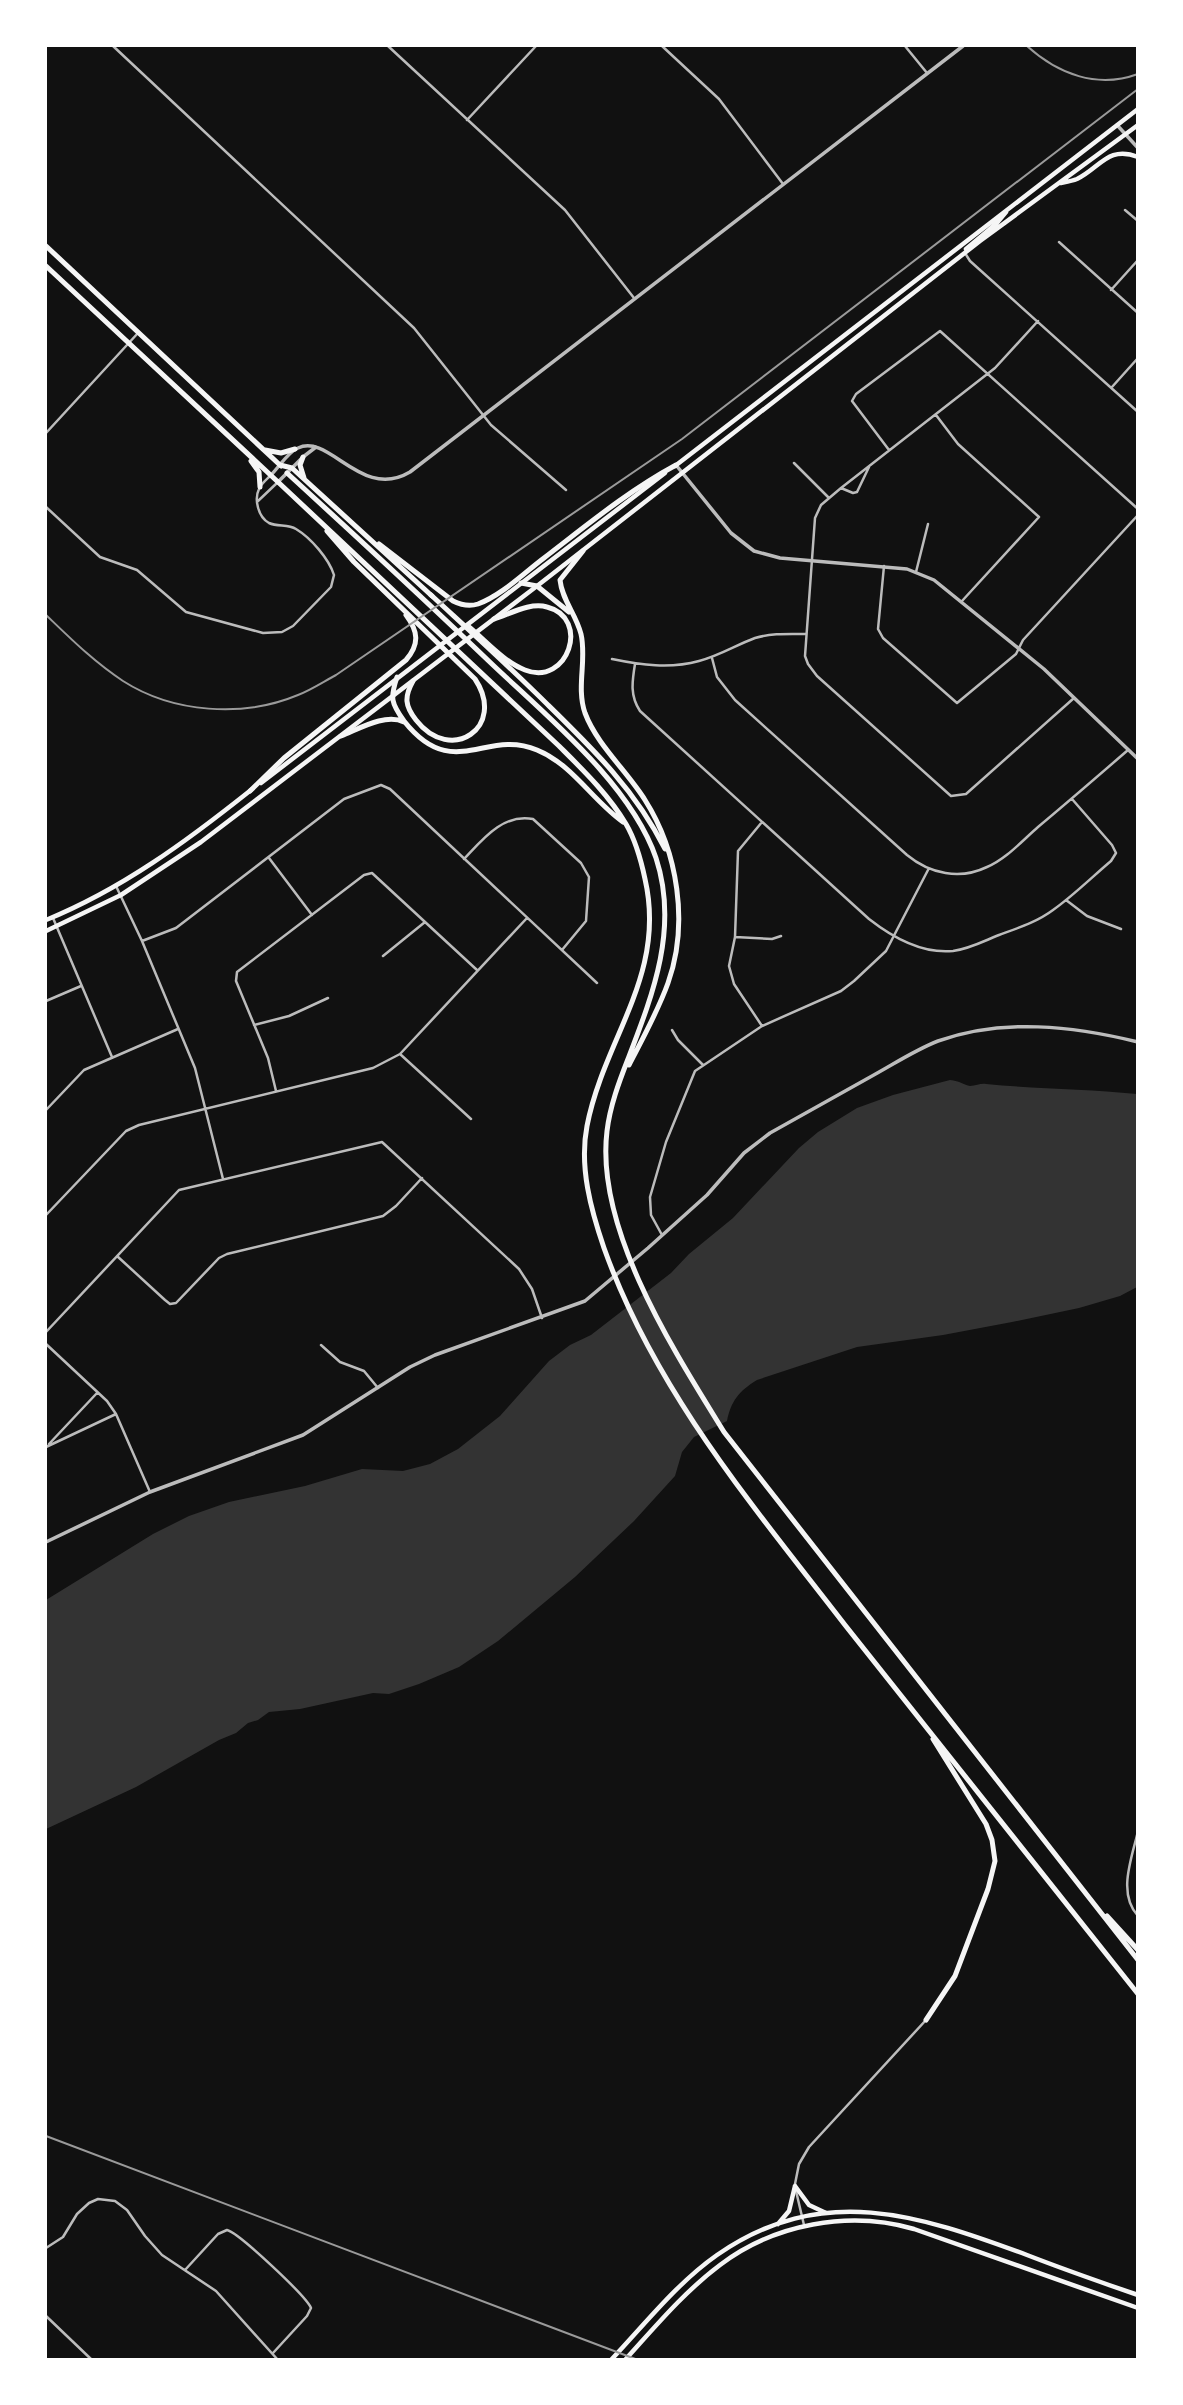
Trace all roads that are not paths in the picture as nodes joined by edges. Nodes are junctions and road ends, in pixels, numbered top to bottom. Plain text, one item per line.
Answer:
1 (113, 46) edge
2 (388, 46) edge
3 (536, 46) edge
4 (662, 46) edge
5 (905, 46) edge
6 (963, 46) edge
7 (927, 73) junction
8 (1138, 109) edge
9 (467, 120) junction
10 (1117, 125) junction
11 (1138, 125) edge
12 (1125, 134) junction
13 (1138, 148) edge
14 (1138, 158) edge
15 (783, 184) junction
16 (1056, 184) junction
17 (1014, 204) junction
18 (1125, 210) dead end
19 (1138, 221) edge
20 (1059, 242) dead end
21 (46, 246) edge
22 (965, 253) junction
23 (1138, 260) edge
24 (46, 266) edge
25 (1111, 289) junction
26 (634, 298) junction
27 (1138, 313) edge
28 (1038, 321) junction
29 (138, 332) junction
30 (129, 343) junction
31 (1138, 358) edge
32 (988, 373) junction
33 (1111, 388) junction
34 (1138, 412) edge
35 (482, 414) junction
36 (935, 415) junction
37 (46, 433) edge
38 (241, 447) junction
39 (316, 447) junction
40 (263, 449) junction
41 (295, 449) junction
42 (889, 450) junction
43 (303, 457) junction
44 (794, 463) dead end
45 (280, 465) junction
46 (676, 465) junction
47 (870, 466) junction
48 (289, 471) junction
49 (683, 472) junction
50 (271, 475) junction
51 (305, 481) junction
52 (278, 482) junction
53 (260, 487) junction
54 (841, 488) junction
55 (566, 490) dead end
56 (829, 498) junction
57 (258, 500) junction
58 (46, 507) edge
59 (1138, 509) edge
60 (308, 510) junction
61 (1138, 515) edge
62 (346, 519) junction
63 (928, 524) dead end
64 (583, 551) junction
65 (812, 559) junction
66 (884, 566) junction
67 (916, 572) junction
68 (521, 583) junction
69 (537, 586) junction
70 (431, 596) junction
71 (962, 601) junction
72 (395, 602) junction
73 (494, 619) junction
74 (575, 620) junction
75 (805, 634) junction
76 (1020, 648) junction
77 (712, 657) junction
78 (612, 659) dead end
79 (635, 664) junction
80 (397, 677) junction
81 (413, 681) junction
82 (1075, 697) junction
83 (391, 698) junction
84 (409, 727) junction
85 (341, 736) junction
86 (1128, 750) junction
87 (1138, 759) edge
88 (250, 791) junction
89 (1072, 799) junction
90 (762, 822) junction
91 (625, 824) junction
92 (269, 858) junction
93 (464, 859) junction
94 (672, 865) junction
95 (928, 869) junction
96 (116, 886) junction
97 (121, 895) junction
98 (1066, 900) junction
99 (312, 915) junction
100 (52, 917) junction
101 (527, 918) junction
102 (46, 920) edge
103 (425, 922) junction
104 (58, 927) junction
105 (1121, 929) dead end
106 (46, 931) edge
107 (781, 936) dead end
108 (735, 937) junction
109 (894, 937) junction
110 (142, 941) junction
111 (562, 950) junction
112 (383, 956) dead end
113 (477, 970) junction
114 (597, 983) dead end
115 (82, 985) junction
116 (328, 998) dead end
117 (46, 1001) edge
118 (254, 1025) junction
119 (762, 1026) junction
120 (178, 1029) junction
121 (672, 1030) dead end
122 (1138, 1041) edge
123 (400, 1054) junction
124 (112, 1057) junction
125 (703, 1065) junction
126 (617, 1089) junction
127 (275, 1091) junction
128 (206, 1108) junction
129 (46, 1110) edge
130 (471, 1119) dead end
131 (422, 1178) junction
132 (223, 1179) junction
133 (46, 1215) edge
134 (662, 1235) junction
135 (117, 1256) junction
136 (542, 1318) junction
137 (46, 1332) edge
138 (46, 1344) edge
139 (321, 1345) dead end
140 (379, 1388) junction
141 (97, 1392) junction
142 (116, 1414) junction
143 (46, 1447) edge
144 (150, 1492) junction
145 (46, 1542) edge
146 (930, 1733) junction
147 (1138, 1831) edge
148 (1090, 1899) junction
149 (1138, 1916) edge
150 (1138, 1951) edge
151 (1138, 1959) edge
152 (1138, 1994) edge
153 (926, 2020) joint
154 (795, 2186) junction
155 (827, 2213) junction
156 (802, 2218) junction
157 (777, 2224) junction
158 (804, 2227) junction
159 (46, 2248) edge
160 (185, 2270) junction
161 (1138, 2295) edge
162 (1138, 2308) edge
163 (46, 2316) edge
164 (273, 2353) junction
165 (92, 2360) edge
166 (278, 2360) edge
167 (611, 2360) edge
168 (625, 2360) edge

1 - 35 street
2 - 9 street
3 - 9 street
4 - 15 street
5 - 7 street
6 - 7 street
7 - 15 street
8 - 10 main road
9 - 26 street
10 - 12 street
10 - 17 main road
11 - 12 main road
12 - 13 street
12 - 16 main road
14 - 16 main road
15 - 26 street
16 - 22 main road
17 - 22 main road
17 - 46 main road
18 - 19 street
20 - 25 street
21 - 29 highway
22 - 28 street
22 - 49 main road
23 - 25 street
24 - 30 highway
25 - 27 street
26 - 35 street
28 - 32 street
28 - 33 street
29 - 30 street
29 - 40 highway
30 - 37 street
30 - 38 highway
31 - 33 street
32 - 36 street
32 - 42 street
32 - 59 street
33 - 34 street
35 - 39 street
35 - 55 street
36 - 42 street
36 - 71 street
38 - 50 highway
38 - 53 highway
39 - 41 street
39 - 43 street
40 - 41 highway
40 - 45 highway
41 - 45 street
42 - 47 street
43 - 48 street
43 - 51 highway
44 - 56 street
45 - 48 highway
45 - 50 street
46 - 49 street
46 - 62 highway
46 - 68 main road
47 - 54 street
47 - 54 street
48 - 51 highway
48 - 52 street
48 - 126 highway
49 - 64 main road
49 - 65 street
50 - 52 highway
50 - 53 street
51 - 62 highway
52 - 57 street
52 - 60 highway
53 - 57 street
54 - 56 street
56 - 65 street
57 - 58 street
60 - 72 highway
60 - 91 highway
61 - 76 street
62 - 70 highway
63 - 67 street
64 - 69 main road
64 - 74 highway
65 - 66 street
65 - 75 street
66 - 67 street
66 - 76 street
67 - 71 street
68 - 69 highway
68 - 80 main road
69 - 73 main road
69 - 74 highway
70 - 73 highway
70 - 94 highway
71 - 76 street
72 - 81 highway
72 - 88 highway
73 - 81 main road
74 - 94 highway
75 - 77 street
75 - 82 street
76 - 82 street
77 - 79 street
77 - 95 street
78 - 79 street
79 - 90 street
80 - 83 highway
80 - 88 main road
81 - 83 main road
82 - 86 street
83 - 84 highway
83 - 85 main road
84 - 85 highway
84 - 91 highway
85 - 97 main road
86 - 87 street
86 - 89 street
88 - 96 main road
89 - 95 street
89 - 98 street
90 - 108 street
90 - 109 street
91 - 146 highway
92 - 93 street
92 - 99 street
92 - 110 street
93 - 101 street
93 - 111 street
94 - 126 highway
95 - 109 street
96 - 97 street
96 - 100 main road
97 - 104 main road
97 - 110 street
98 - 105 street
98 - 109 street
99 - 103 street
99 - 118 street
100 - 102 main road
100 - 104 street
101 - 111 street
101 - 113 street
103 - 112 street
103 - 113 street
104 - 106 main road
104 - 115 street
107 - 108 street
108 - 119 street
109 - 119 street
110 - 120 street
111 - 114 street
113 - 123 street
115 - 117 street
115 - 124 street
116 - 118 street
118 - 127 street
119 - 125 street
120 - 124 street
120 - 128 street
121 - 125 street
122 - 134 street
123 - 127 street
123 - 130 street
124 - 129 street
125 - 134 street
126 - 148 highway
127 - 128 street
128 - 132 street
128 - 133 street
131 - 132 street
131 - 135 street
131 - 136 street
132 - 135 street
134 - 136 street
135 - 137 street
136 - 140 street
138 - 141 street
139 - 140 street
140 - 144 street
141 - 142 street
141 - 143 street
142 - 143 street
142 - 144 street
144 - 145 street
146 - 152 highway
146 - 153 highway
147 - 149 street
148 - 150 highway
148 - 151 highway
153 - 154 street
154 - 155 main road
154 - 156 street
154 - 157 main road
155 - 156 main road
155 - 161 main road
156 - 157 main road
156 - 158 street
157 - 167 main road
158 - 162 main road
158 - 168 main road
159 - 160 street
160 - 164 street
160 - 164 street
163 - 165 street
164 - 166 street

